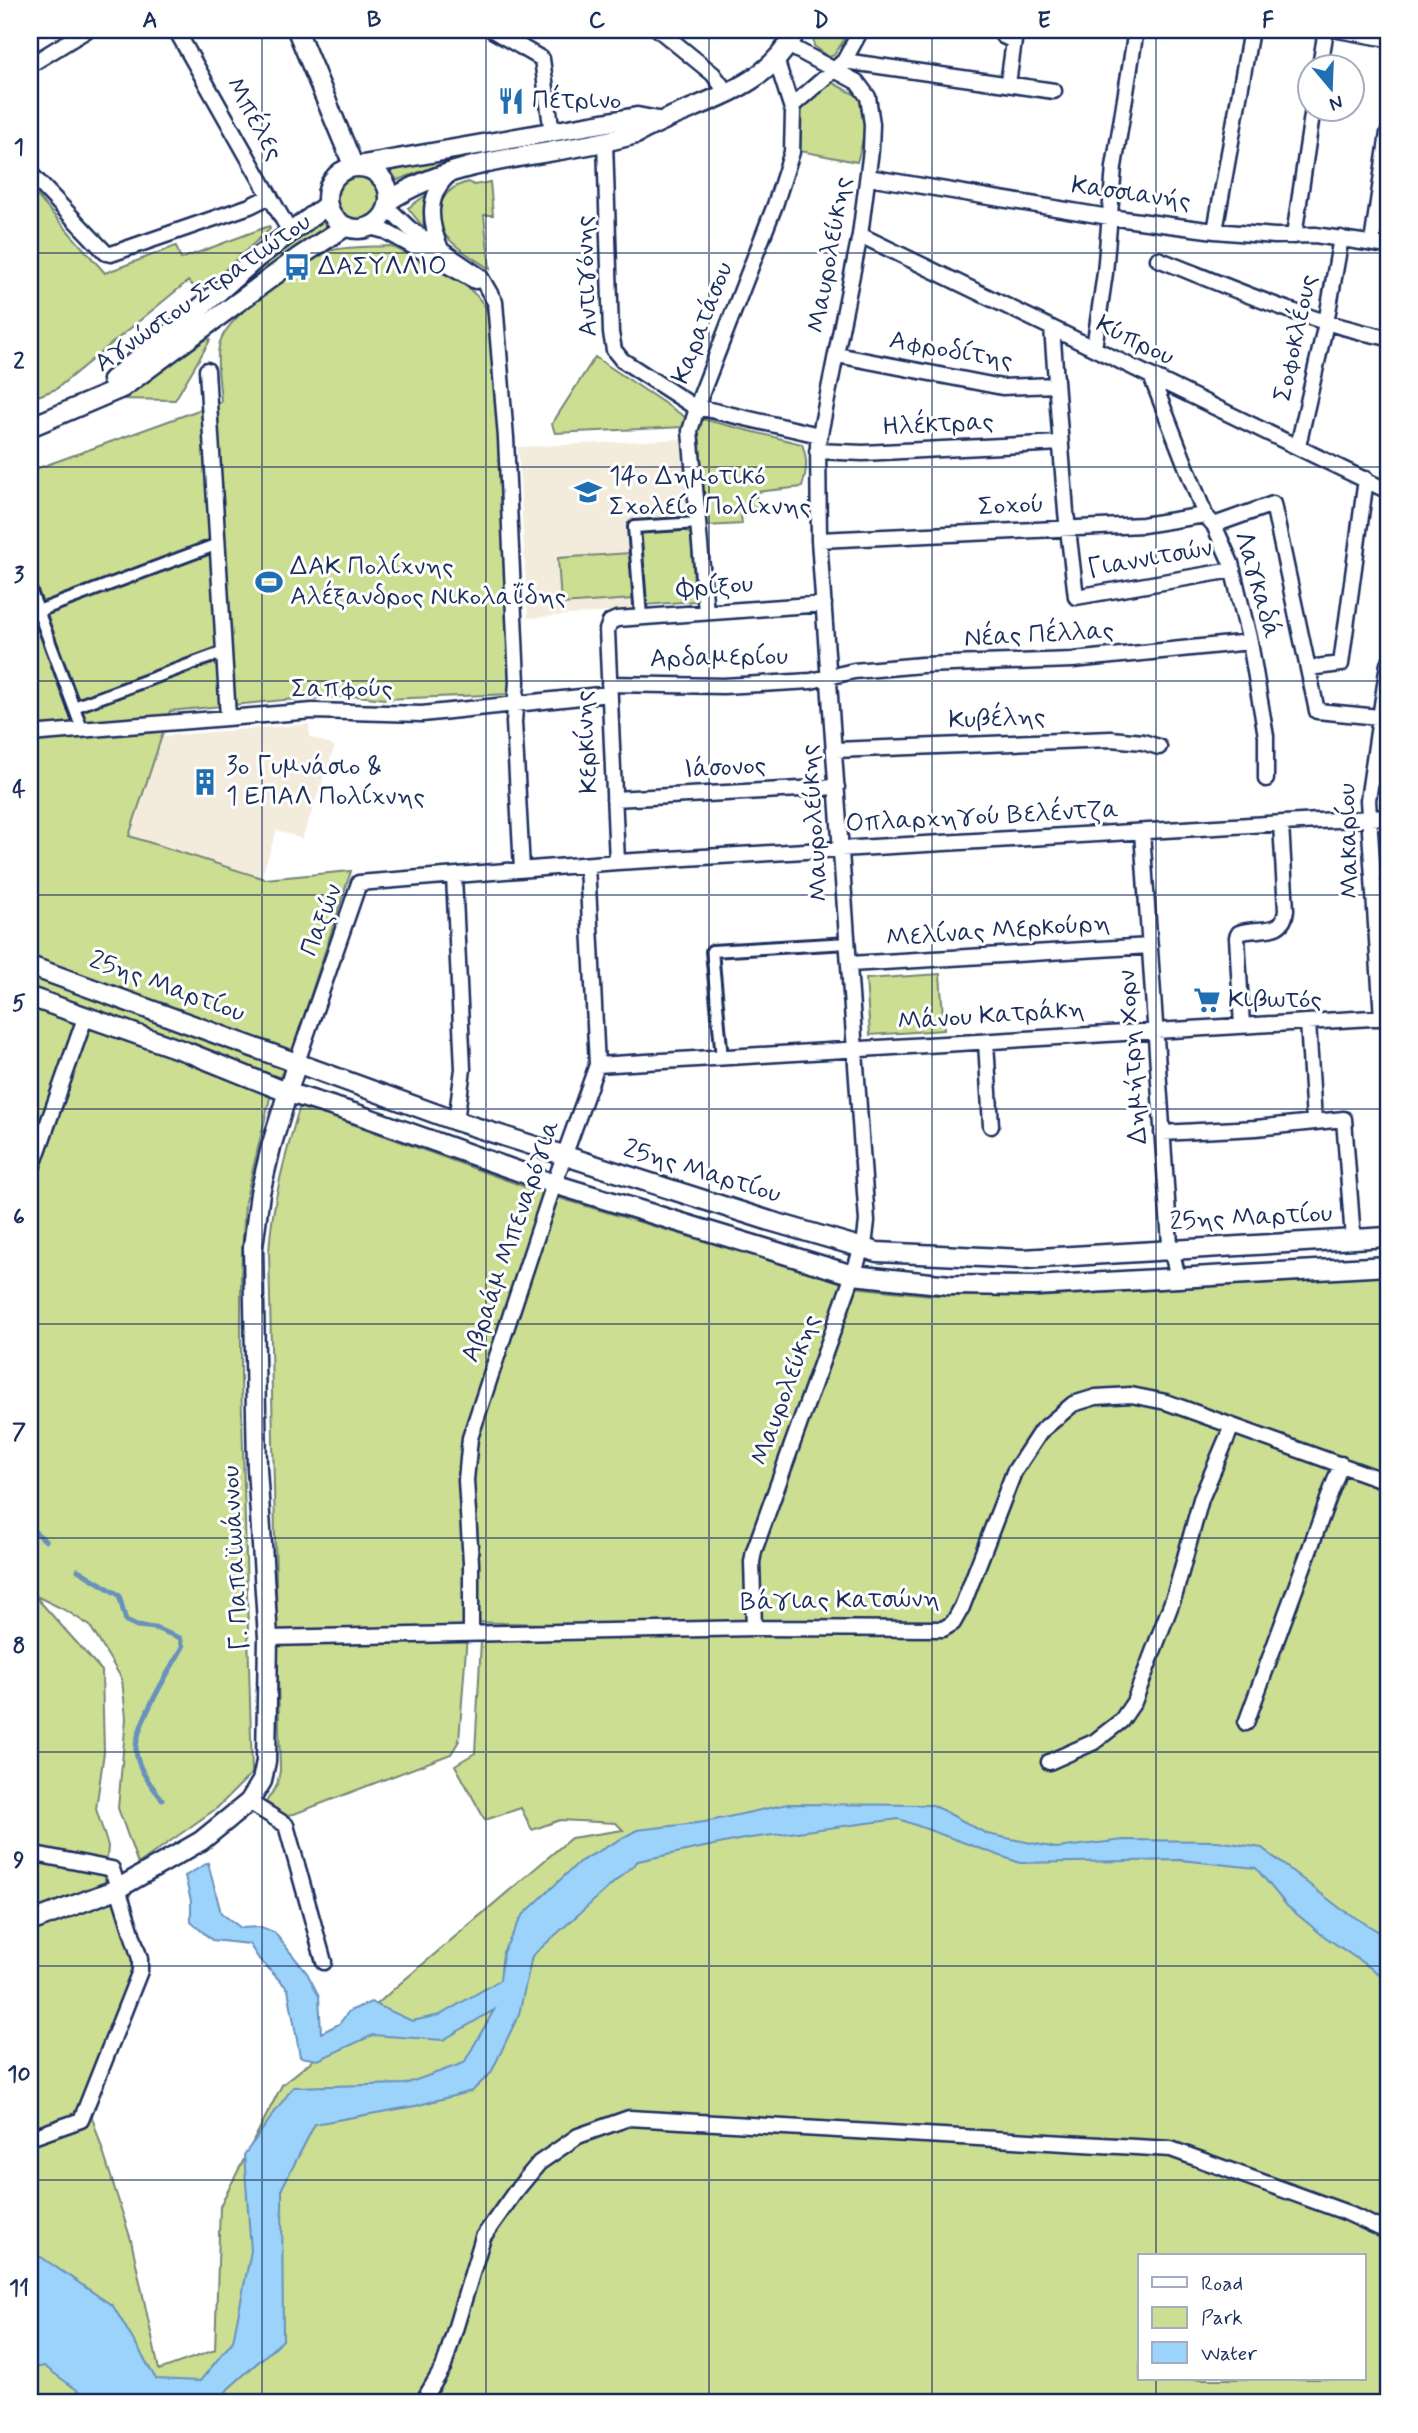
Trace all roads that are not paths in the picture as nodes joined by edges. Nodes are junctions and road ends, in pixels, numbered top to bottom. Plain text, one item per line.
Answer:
1 (87, 30) edge
2 (176, 30) edge
3 (297, 30) edge
4 (492, 30) edge
5 (659, 30) edge
6 (861, 30) edge
7 (1004, 30) edge
8 (1136, 30) edge
9 (1251, 30) edge
10 (1326, 30) edge
11 (1338, 30) edge
12 (792, 37) edge
13 (1388, 39) edge
14 (1322, 52) edge
15 (776, 59) junction
16 (30, 65) edge
17 (840, 65) junction
18 (1008, 84) junction
19 (1054, 91) dead end
20 (727, 94) junction
21 (792, 106) junction
22 (658, 121) junction
23 (1312, 122) edge
24 (552, 133) junction
25 (1388, 133) edge
26 (606, 141) junction
27 (356, 167) junction
28 (457, 169) junction
29 (30, 173) edge
30 (868, 177) junction
31 (270, 196) junction
32 (389, 204) junction
33 (327, 205) junction
34 (1109, 217) junction
35 (345, 227) junction
36 (370, 227) junction
37 (1215, 231) junction
38 (290, 232) junction
39 (860, 235) junction
40 (1294, 236) junction
41 (1341, 239) junction
42 (1372, 243) junction
43 (1388, 246) edge
44 (442, 249) junction
45 (1158, 259) dead end
46 (495, 302) junction
47 (1326, 323) junction
48 (1052, 328) junction
49 (1388, 338) edge
50 (1094, 348) junction
51 (837, 355) junction
52 (207, 370) dead end
53 (1151, 376) junction
54 (1056, 385) junction
55 (88, 401) junction
56 (697, 408) junction
57 (30, 427) edge
58 (819, 435) junction
59 (1061, 443) junction
60 (1298, 446) junction
61 (817, 451) junction
62 (1366, 479) junction
63 (1388, 489) edge
64 (1210, 520) junction
65 (698, 523) junction
66 (1067, 528) junction
67 (819, 540) junction
68 (218, 544) junction
69 (1233, 570) junction
70 (30, 589) edge
71 (824, 604) junction
72 (38, 611) junction
73 (706, 612) junction
74 (641, 617) junction
75 (611, 621) joint
76 (1250, 642) junction
77 (224, 652) junction
78 (1388, 665) edge
79 (1308, 668) junction
80 (830, 676) junction
81 (609, 689) junction
82 (517, 702) junction
83 (74, 707) junction
84 (228, 717) junction
85 (1379, 717) junction
86 (82, 729) junction
87 (30, 734) edge
88 (1159, 747) dead end
89 (835, 750) junction
90 (1266, 779) dead end
91 (837, 787) junction
92 (614, 799) junction
93 (1388, 817) edge
94 (1369, 818) junction
95 (1281, 824) junction
96 (1142, 832) junction
97 (841, 849) junction
98 (617, 862) junction
99 (587, 865) junction
100 (522, 869) junction
101 (454, 876) junction
102 (848, 943) junction
103 (1150, 946) junction
104 (849, 964) junction
105 (30, 966) edge
106 (30, 998) edge
107 (1385, 1017) edge
108 (85, 1018) junction
109 (1308, 1022) junction
110 (1242, 1026) junction
111 (1156, 1030) junction
112 (986, 1042) junction
113 (856, 1049) junction
114 (722, 1058) junction
115 (297, 1062) junction
116 (597, 1065) junction
117 (289, 1093) junction
118 (456, 1121) junction
119 (1314, 1121) junction
120 (991, 1126) dead end
121 (1162, 1133) junction
122 (565, 1156) junction
123 (30, 1174) edge
124 (554, 1184) junction
125 (1388, 1237) edge
126 (1353, 1239) junction
127 (862, 1249) junction
128 (1170, 1249) junction
129 (1388, 1266) edge
130 (853, 1275) junction
131 (1178, 1278) junction
132 (1232, 1426) junction
133 (1341, 1464) junction
134 (1388, 1482) edge
135 (754, 1628) junction
136 (471, 1633) junction
137 (268, 1638) junction
138 (1246, 1723) dead end
139 (1049, 1762) dead end
140 (249, 1802) junction
141 (30, 1853) edge
142 (117, 1889) junction
143 (31, 1921) edge
144 (324, 1962) dead end
145 (30, 2138) edge
146 (1388, 2232) edge
147 (422, 2403) edge

1 - 16 street
2 - 31 street, Μπέλες
3 - 27 street
4 - 24 street
5 - 20 street
6 - 17 street
7 - 18 street
8 - 34 street
9 - 37 street
10 - 14 street
11 - 13 street
12 - 15 street
12 - 17 street, Μαυρολεύκης
15 - 20 street
15 - 21 street, Καρατάσου
17 - 18 street
17 - 21 street
17 - 30 street, Μαυρολεύκης
18 - 19 street
20 - 22 street
21 - 56 street, Καρατάσου
22 - 24 street
22 - 26 street
23 - 40 street
24 - 27 street
25 - 42 street
26 - 28 street
26 - 56 street, Αντιγόνης
27 - 32 street
27 - 33 street, Αγνώστου Στρατιώτου
28 - 32 street
28 - 44 street
29 - 31 street
30 - 34 street, Κασσιανής
30 - 39 street, Μαυρολεύκης
31 - 38 street, Μπέλες
32 - 36 street
32 - 44 street
33 - 35 street, Αγνώστου Στρατιώτου
33 - 38 street, Αγνώστου Στρατιώτου
34 - 37 street, Κασσιανής
34 - 50 street
35 - 36 street, Αγνώστου Στρατιώτου
35 - 55 street, Αγνώστου Στρατιώτου
36 - 46 street
37 - 40 street, Κασσιανής
38 - 55 street, Αγνώστου Στρατιώτου
39 - 48 street, Κύπρου
39 - 51 street, Μαυρολεύκης
40 - 41 street, Κασσιανής
41 - 42 street, Κασσιανής
41 - 47 street, Σοφοκλέους
42 - 43 street, Κασσιανής
44 - 46 street
45 - 47 street
46 - 82 street
47 - 49 street
47 - 60 street, Σοφοκλέους
48 - 50 street, Κύπρου
48 - 54 street
50 - 53 street, Κύπρου
51 - 54 street, Αφροδίτης
51 - 58 street, Μαυρολεύκης
52 - 68 street
53 - 60 street, Κύπρου
53 - 64 street, Λαγκαδά
54 - 59 street
55 - 57 street, Αγνώστου Στρατιώτου
56 - 58 street, Αντιγόνης
56 - 65 street, Καρατάσου
58 - 61 street, Μαυρολεύκης
59 - 61 street, Ηλέκτρας
59 - 66 street
60 - 62 street, Κύπρου
61 - 67 street, Μαυρολεύκης
62 - 63 street, Κύπρου
62 - 79 street
64 - 66 street, Σοχού
64 - 69 street, Λαγκαδά
64 - 79 street, Σοχού
65 - 73 street, Καρατάσου
65 - 74 street
66 - 67 street, Σοχού
66 - 69 street, Γιαννιτσών
67 - 71 street, Μαυρολεύκης
68 - 72 street
68 - 77 street
69 - 76 street, Λαγκαδά
70 - 72 street
71 - 73 street, Φρίξου
71 - 80 street, Μαυρολεύκης
72 - 83 street
73 - 74 street, Φρίξου
74 - 75 street, Φρίξου
75 - 81 street, Κερκίνης
76 - 80 street, Νέας Πέλλας
76 - 90 street, Λαγκαδά
77 - 83 street
77 - 84 street
78 - 85 street, Μακαρίου
79 - 85 street
80 - 81 street, Αρδαμερίου
80 - 89 street, Μαυρολεύκης
81 - 82 street, Αρδαμερίου
81 - 92 street, Κερκίνης
82 - 84 street, Σαπφούς
82 - 100 street
83 - 86 street
84 - 86 street, Σαπφούς
85 - 94 street, Μακαρίου
86 - 87 street, Σαπφούς
88 - 89 street, Κυβέλης
89 - 91 street, Μαυρολεύκης
91 - 92 street, Ιάσoνος
91 - 97 street, Μαυρολεύκης
92 - 98 street, Κερκίνης
93 - 94 street, Οπλαρχηγού Βελέντζα
94 - 95 street, Οπλαρχηγού Βελέντζα
94 - 107 street, Μακαρίου
95 - 96 street, Οπλαρχηγού Βελέντζα
95 - 110 street
96 - 97 street, Οπλαρχηγού Βελέντζα
96 - 103 street, Δημήτρη Χορν
97 - 98 street, Οπλαρχηγού Βελέντζα
97 - 102 street, Μαυρολεύκης
98 - 99 street, Οπλαρχηγού Βελέντζα
99 - 100 street, Οπλαρχηγού Βελέντζα
99 - 116 street, Αβραάμ Μπεναρόγια
100 - 101 street, Οπλαρχηγού Βελέντζα
101 - 115 street, Παξών
101 - 118 street
102 - 104 street, Μαυρολεύκης
102 - 114 street
103 - 104 street, Μελίνας Μερκούρη
103 - 111 street, Δημήτρη Χορν
104 - 113 street, Μαυρολεύκης
105 - 115 street, 25ης Μαρτίου
106 - 108 street, 25ης Μαρτίου
107 - 109 street, Μάνου Κατράκη
108 - 117 street, 25ης Μαρτίου
108 - 123 street
109 - 110 street, Μάνου Κατράκη
109 - 119 street
110 - 111 street, Μάνου Κατράκη
111 - 112 street, Μάνου Κατράκη
111 - 121 street, Δημήτρη Χορν
112 - 113 street, Μάνου Κατράκη
112 - 120 street
113 - 114 street, Μάνου Κατράκη
113 - 127 street, Μαυρολεύκης
114 - 116 street, Μάνου Κατράκη
115 - 117 street, Γ. Παπαϊωάννου
115 - 118 street, 25ης Μαρτίου
116 - 122 street, Αβραάμ Μπεναρόγια
117 - 124 street, 25ης Μαρτίου
117 - 137 street, Γ. Παπαϊωάννου
118 - 122 street, 25ης Μαρτίου
119 - 121 street
119 - 126 street
121 - 128 street, Δημήτρη Χορν
122 - 124 street, Αβραάμ Μπεναρόγια
122 - 127 street, 25ης Μαρτίου
124 - 130 street, 25ης Μαρτίου
124 - 136 street, Αβραάμ Μπεναρόγια
125 - 126 street, 25ης Μαρτίου
126 - 128 street, 25ης Μαρτίου
127 - 128 street, 25ης Μαρτίου
127 - 130 street, Μαυρολεύκης
128 - 131 street, Δημήτρη Χορν
129 - 131 street, 25ης Μαρτίου
130 - 131 street, 25ης Μαρτίου
130 - 135 street, Μαυρολεύκης
132 - 133 street, Βάγιας Κατσώνη
132 - 135 street, Βάγιας Κατσώνη
132 - 139 street
133 - 134 street, Βάγιας Κατσώνη
133 - 138 street
135 - 136 street, Βάγιας Κατσώνη
136 - 137 street, Βάγιας Κατσώνη
137 - 140 street, Γ. Παπαϊωάννου
140 - 142 street, Γ. Παπαϊωάννου
140 - 144 street
141 - 142 street
142 - 143 street, Γ. Παπαϊωάννου
142 - 145 street
146 - 147 street

